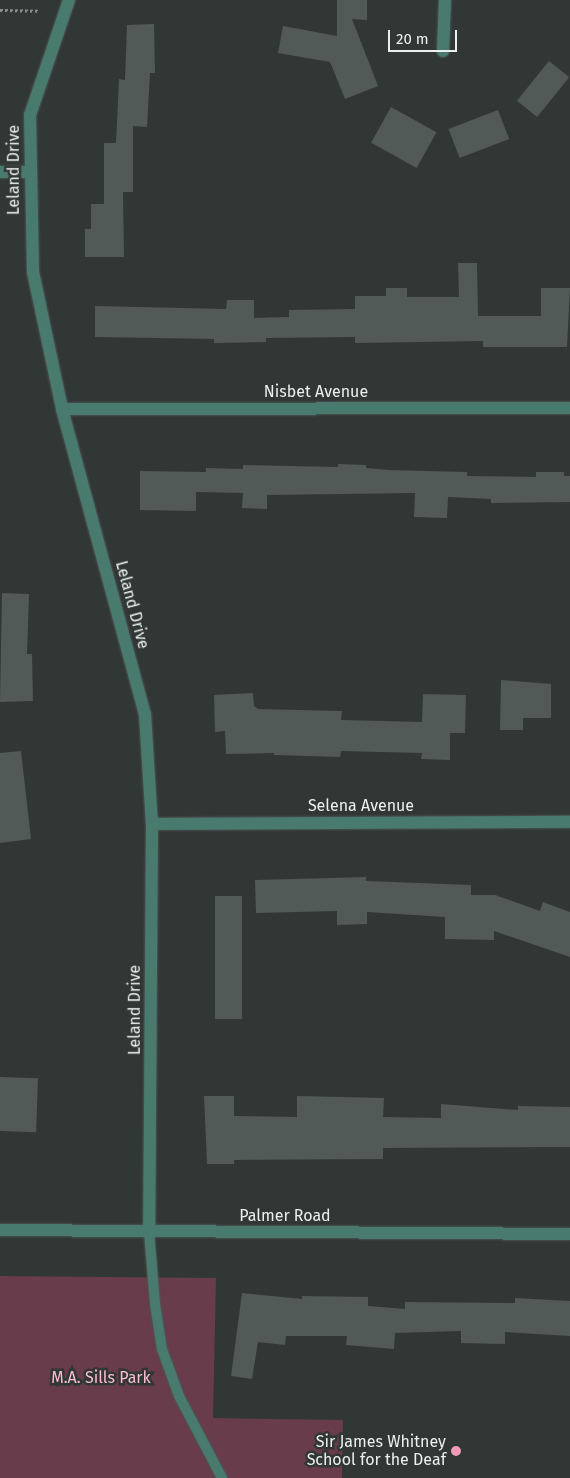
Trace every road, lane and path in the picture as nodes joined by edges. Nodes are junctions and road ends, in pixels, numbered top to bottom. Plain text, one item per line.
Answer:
1 (69, 0) edge
2 (445, 0) edge
3 (0, 10) edge
4 (40, 11) dead end
5 (443, 51) dead end
6 (0, 172) edge
7 (29, 172) junction
8 (570, 408) edge
9 (62, 409) junction
10 (570, 822) edge
11 (152, 824) junction
12 (0, 1230) edge
13 (149, 1231) junction
14 (570, 1234) edge
15 (222, 1478) edge

1 - 7 street, Leland Drive
2 - 5 street
3 - 4 path
6 - 7 street
7 - 9 street, Leland Drive
8 - 9 street, Nisbet Avenue
9 - 11 street, Leland Drive
10 - 11 street, Selena Avenue
11 - 13 street, Leland Drive
12 - 13 street, Palmer Road
13 - 14 street, Palmer Road
13 - 15 lane

